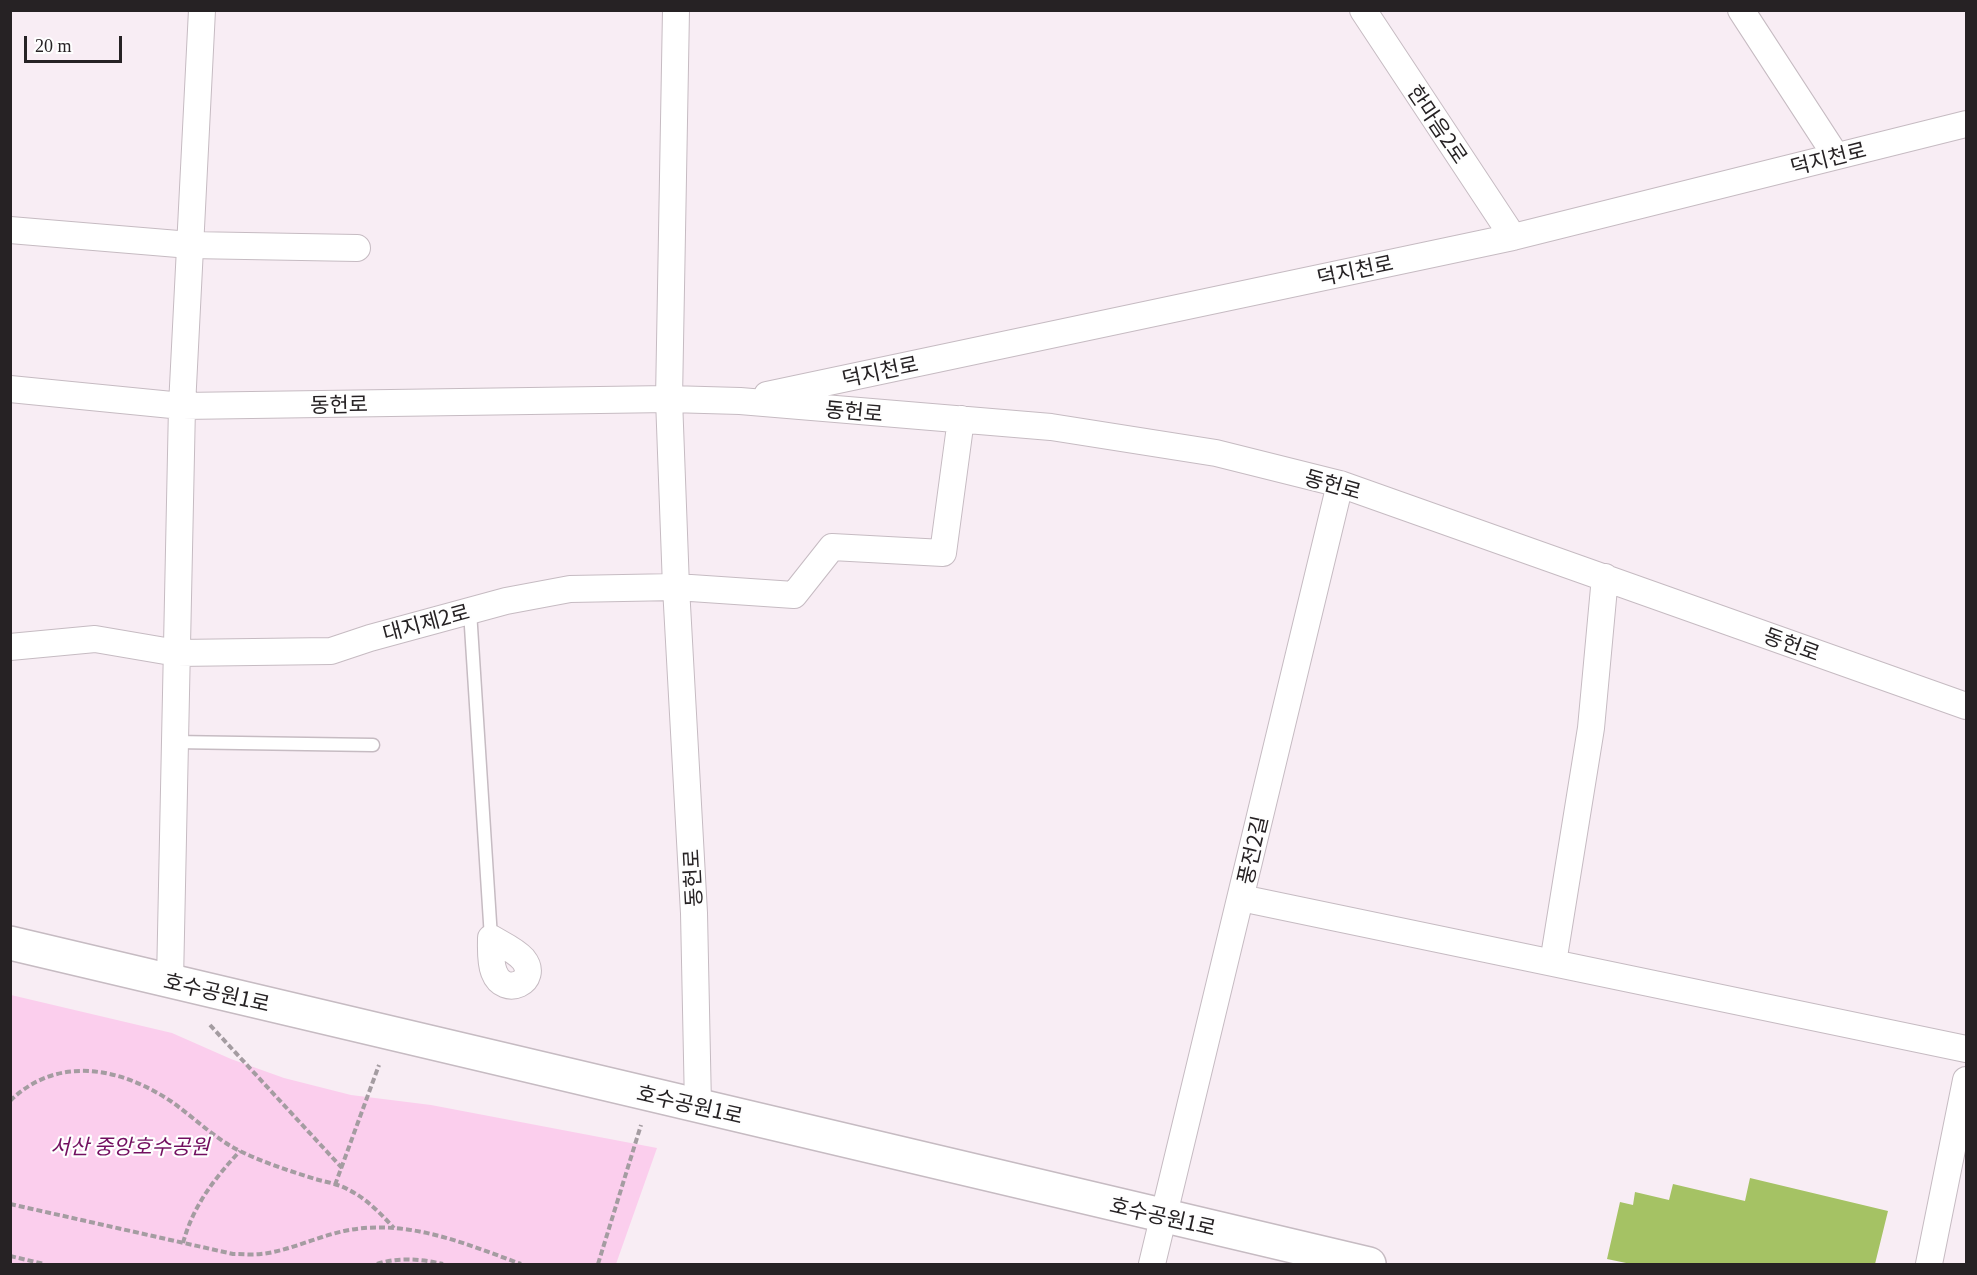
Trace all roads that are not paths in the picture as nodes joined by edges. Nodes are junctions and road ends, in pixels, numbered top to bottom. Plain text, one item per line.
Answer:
1 (202, 10) edge
2 (676, 10) edge
3 (1362, 10) edge
4 (1741, 10) edge
5 (1966, 124) edge
6 (1836, 156) junction
7 (10, 230) edge
8 (1513, 237) junction
9 (190, 244) junction
10 (357, 248) dead end
11 (10, 389) edge
12 (669, 399) junction
13 (740, 401) junction
14 (182, 406) junction
15 (961, 419) junction
16 (1340, 484) junction
17 (1605, 577) junction
18 (676, 587) junction
19 (470, 611) junction
20 (10, 647) edge
21 (177, 654) junction
22 (1966, 706) edge
23 (174, 742) junction
24 (373, 745) dead end
25 (1241, 898) junction
26 (491, 938) dead end
27 (10, 943) edge
28 (1553, 963) junction
29 (170, 981) junction
30 (1966, 1049) edge
31 (1966, 1080) edge
32 (698, 1106) junction
33 (1165, 1216) junction
34 (1152, 1264) edge
35 (1369, 1264) edge
36 (1929, 1264) edge

1 - 9 street
2 - 12 street
3 - 8 street, 한마음2로
4 - 6 street
5 - 6 street, 덕지천로
6 - 8 street, 덕지천로
7 - 9 street
8 - 13 street, 덕지천로
9 - 10 street
9 - 14 street
11 - 14 street, 동헌로
12 - 13 street, 동헌로
12 - 14 street, 동헌로
12 - 18 street, 동헌로
13 - 15 street, 동헌로
14 - 21 street
15 - 16 street, 동헌로
15 - 18 street, 대지제2로
16 - 17 street, 동헌로
16 - 25 street, 풍전2길
17 - 22 street, 동헌로
17 - 28 street
18 - 19 street, 대지제2로
18 - 32 street, 동헌로
19 - 21 street, 대지제2로
19 - 26 lane
20 - 21 street, 대지제2로
21 - 23 street
23 - 24 lane
23 - 29 street
25 - 28 street
25 - 33 street, 풍전2길
27 - 29 main road, 호수공원1로
28 - 30 street
29 - 32 main road, 호수공원1로
31 - 36 street
32 - 33 main road, 호수공원1로
33 - 34 street, 풍전2길
33 - 35 main road, 호수공원1로

